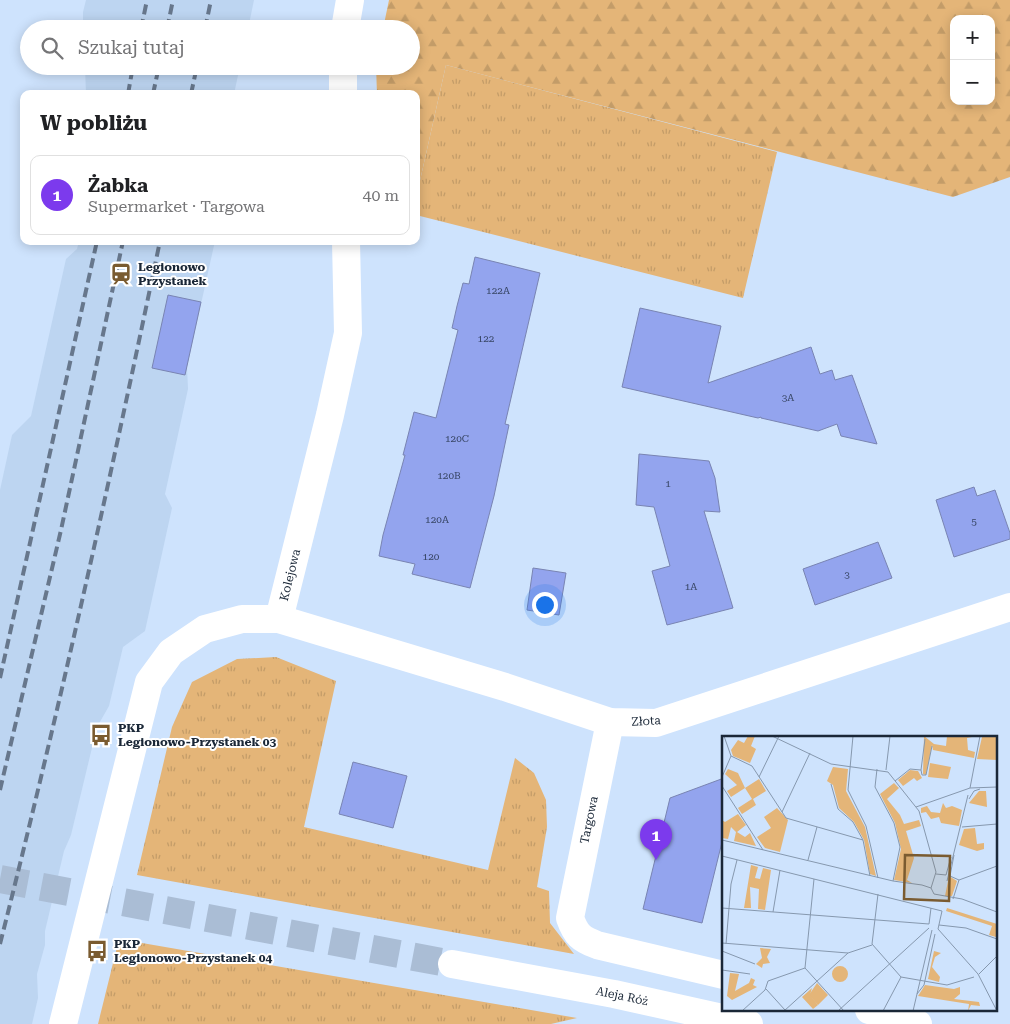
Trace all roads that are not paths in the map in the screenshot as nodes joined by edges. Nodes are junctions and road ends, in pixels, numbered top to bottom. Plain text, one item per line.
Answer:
1 (350, 0) edge
2 (347, 20) edge
3 (343, 75) edge
4 (343, 90) edge
5 (346, 245) edge
6 (1010, 607) edge
7 (279, 619) junction
8 (610, 722) junction
9 (452, 964) tunnel mouth
10 (722, 975) edge
11 (876, 1012) edge
12 (63, 1024) edge
13 (749, 1024) edge
14 (918, 1024) edge

1 - 2 street
3 - 4 street
5 - 7 street, Kolejowa
6 - 8 street, Złota
7 - 8 street, Złota
7 - 12 street, Kolejowa
8 - 10 street, Targowa
9 - 13 street, Aleja Róż
11 - 14 street

